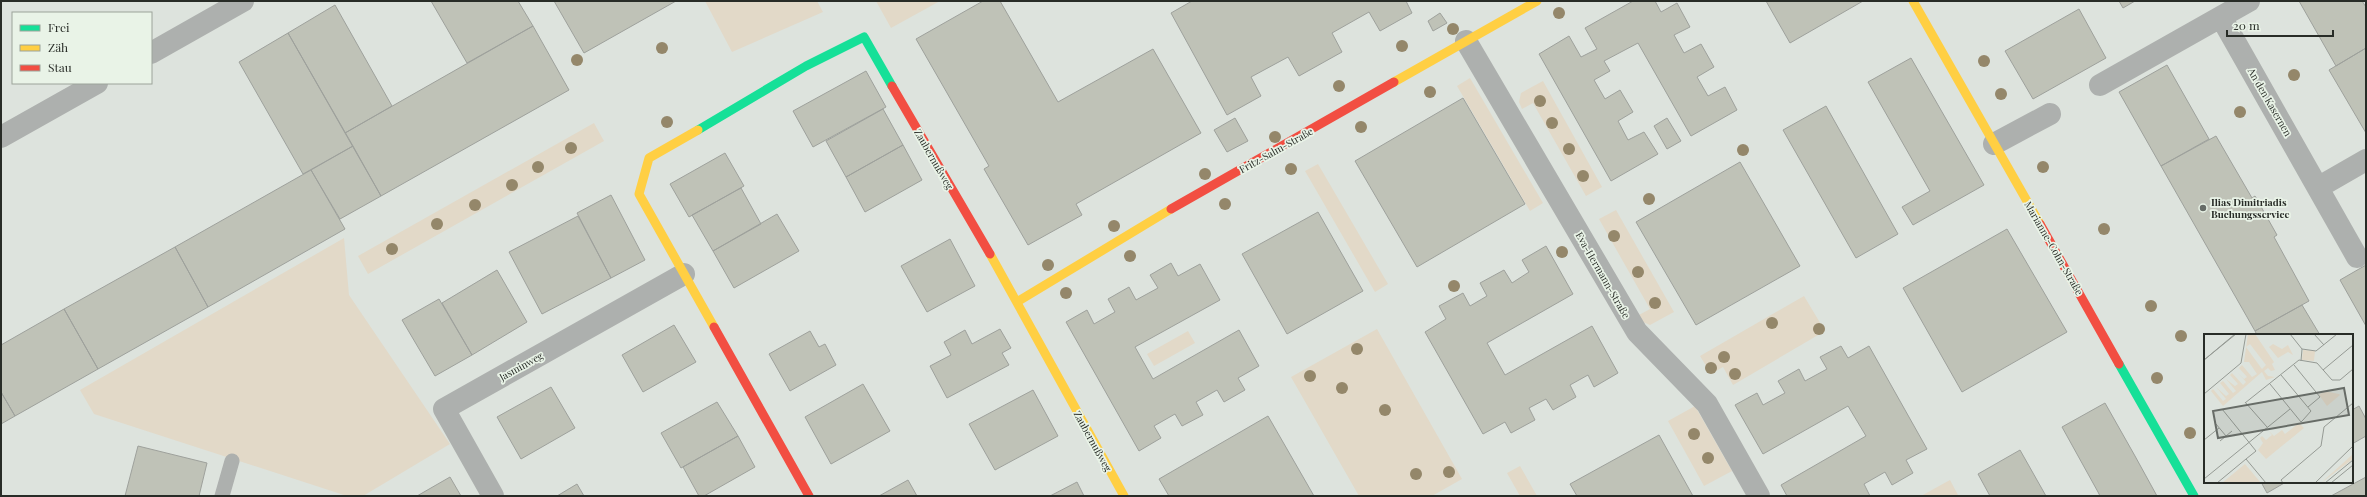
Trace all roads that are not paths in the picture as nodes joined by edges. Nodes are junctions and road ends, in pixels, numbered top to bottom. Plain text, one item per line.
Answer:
1 (243, 1) edge
2 (1537, 1) edge
3 (1913, 1) edge
4 (2249, 1) edge
5 (2221, 17) junction
6 (1466, 41) junction
7 (152, 52) edge
8 (95, 84) edge
9 (2100, 85) dead end
10 (2050, 114) dead end
11 (1, 137) edge
12 (1994, 144) junction
13 (2366, 160) edge
14 (2318, 187) junction
15 (2357, 257) dead end
16 (684, 274) junction
17 (1017, 302) junction
18 (232, 461) dead end
19 (222, 496) edge
20 (494, 496) edge
21 (809, 496) edge
22 (1124, 496) edge
23 (1759, 496) edge
24 (2194, 496) edge

1 - 7 street
2 - 6 street, Fritz-Salm-Straße
3 - 12 street, Marianne-Cohn-Straße
4 - 5 street
5 - 9 street
5 - 14 street, An den Kasernen
6 - 17 street, Fritz-Salm-Straße
6 - 23 street, Eva-Hermann-Straße
8 - 11 street
10 - 12 street
12 - 24 street, Marianne-Cohn-Straße
13 - 14 street
14 - 15 street, An den Kasernen
16 - 17 street, Zaubernußweg
16 - 20 street, Jasminweg
16 - 21 street
17 - 22 street, Zaubernußweg
18 - 19 lane

